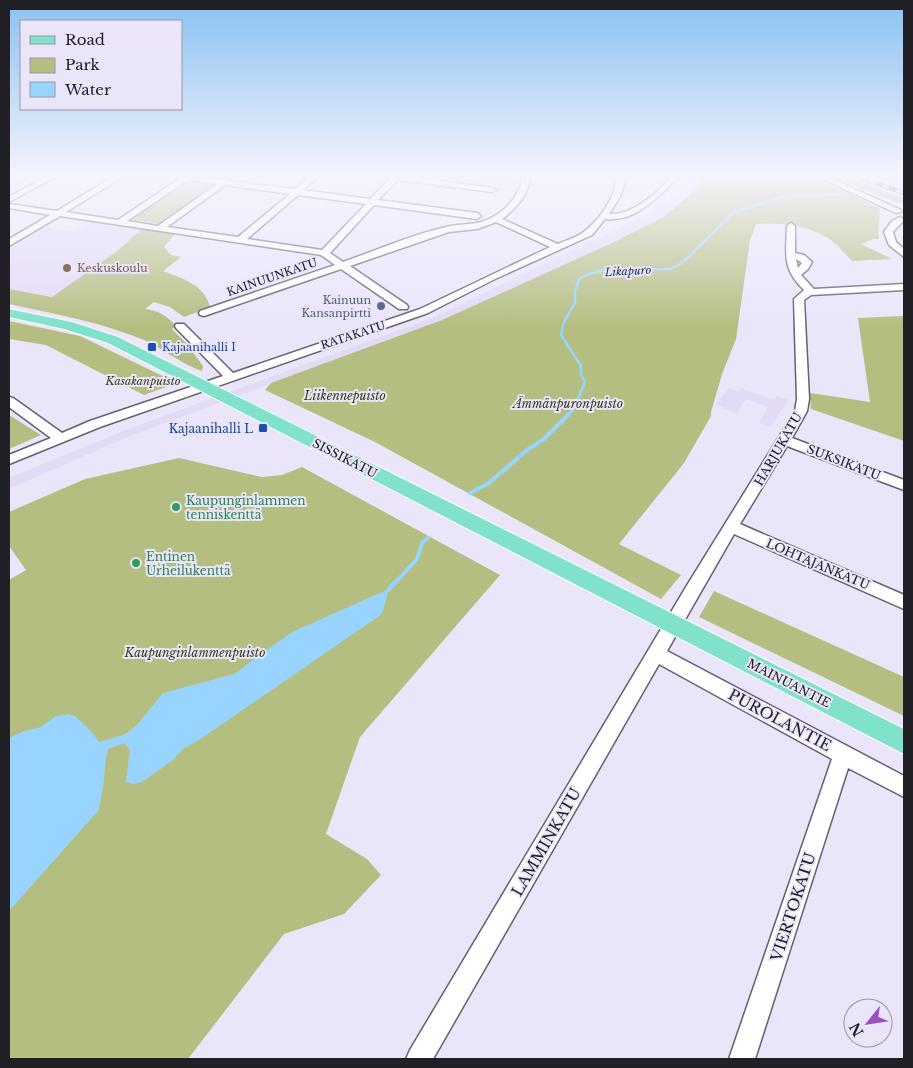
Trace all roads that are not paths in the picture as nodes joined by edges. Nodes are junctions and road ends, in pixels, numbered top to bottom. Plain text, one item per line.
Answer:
1 (38, 226) edge
2 (146, 226) edge
3 (163, 226) edge
4 (257, 226) edge
5 (350, 226) edge
6 (478, 226) edge
7 (511, 226) edge
8 (595, 226) edge
9 (791, 226) dead end
10 (893, 226) edge
11 (160, 228) junction
12 (240, 240) junction
13 (9, 243) edge
14 (557, 247) junction
15 (324, 253) junction
16 (904, 254) edge
17 (791, 255) junction
18 (343, 265) junction
19 (796, 275) junction
20 (904, 287) edge
21 (811, 292) junction
22 (403, 307) dead end
23 (9, 313) edge
24 (204, 313) dead end
25 (180, 326) dead end
26 (231, 377) junction
27 (204, 386) junction
28 (9, 401) edge
29 (60, 438) junction
30 (785, 440) junction
31 (9, 460) edge
32 (904, 485) edge
33 (732, 527) junction
34 (904, 602) edge
35 (674, 624) junction
36 (656, 654) junction
37 (904, 742) edge
38 (843, 754) junction
39 (904, 787) edge
40 (419, 1059) edge
41 (742, 1059) edge

1 - 13 street
2 - 11 street
3 - 11 street
4 - 12 street
5 - 15 street
6 - 18 street, KAINUUNKATU
7 - 14 street
8 - 14 street, RATAKATU
9 - 17 street
10 - 16 street
11 - 12 street
12 - 15 street
14 - 26 street, RATAKATU
15 - 18 street
17 - 19 street
17 - 19 street
18 - 22 street
18 - 24 street, KAINUUNKATU
19 - 21 street
20 - 21 street
21 - 30 street, HARJUKATU
23 - 27 main road, SISSIKATU
25 - 26 street
26 - 27 street, RATAKATU
27 - 29 street, RATAKATU
27 - 35 main road, SISSIKATU
28 - 29 street
29 - 31 street, RATAKATU
30 - 32 street, SUKSIKATU
30 - 33 street, HARJUKATU
33 - 34 street, LOHTAJANKATU
33 - 35 street, HARJUKATU
35 - 36 street, LAMMINKATU
35 - 37 main road, MAINUANTIE
36 - 38 street, PUROLANTIE
36 - 40 street, LAMMINKATU
38 - 39 street, PUROLANTIE
38 - 41 street, VIERTOKATU

